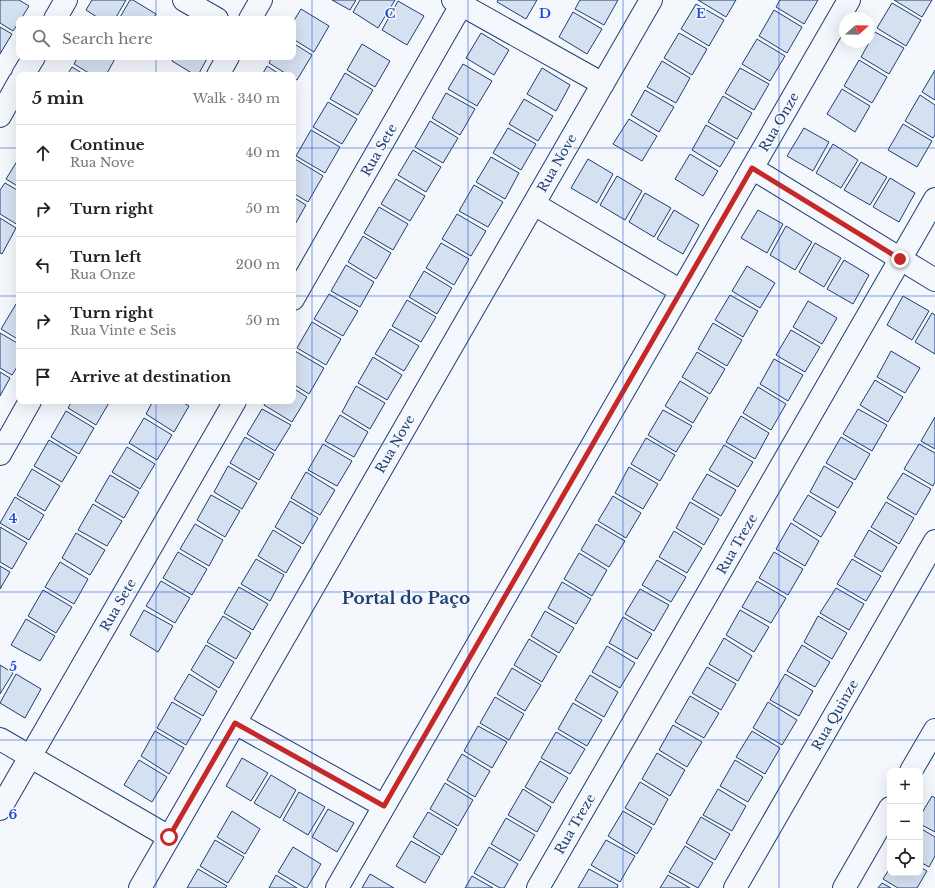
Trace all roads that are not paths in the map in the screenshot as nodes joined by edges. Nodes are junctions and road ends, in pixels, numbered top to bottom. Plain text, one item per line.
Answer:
1 (66, 0) edge
2 (184, 0) edge
3 (261, 0) edge
4 (651, 0) edge
5 (849, 0) edge
6 (460, 2) edge
7 (57, 16) edge
8 (212, 16) edge
9 (252, 16) edge
10 (32, 60) edge
11 (226, 60) edge
12 (25, 72) edge
13 (220, 72) edge
14 (603, 84) junction
15 (16, 87) edge
16 (0, 116) edge
17 (752, 168) junction
18 (935, 199) edge
19 (534, 204) junction
20 (900, 259) junction
21 (935, 280) edge
22 (682, 291) junction
23 (296, 294) edge
24 (28, 404) edge
25 (233, 404) edge
26 (0, 454) edge
27 (935, 541) edge
28 (235, 723) junction
29 (935, 730) edge
30 (0, 739) edge
31 (31, 757) junction
32 (913, 768) edge
33 (384, 806) junction
34 (0, 809) edge
35 (887, 813) edge
36 (169, 837) junction
37 (140, 888) edge
38 (337, 888) edge
39 (538, 888) edge
40 (735, 888) edge
41 (844, 888) edge

1 - 7 street
2 - 8 street
3 - 9 street
4 - 14 street, Rua Nove
5 - 17 street, Rua Onze
6 - 14 street
6 - 23 street, Rua Sete
10 - 12 street
11 - 13 street
14 - 19 street, Rua Nove
15 - 16 street
17 - 20 street
17 - 22 street, Rua Onze
18 - 20 street, Rua Treze
19 - 22 street
19 - 28 street, Rua Nove
20 - 21 street
20 - 39 street, Rua Treze
22 - 33 street, Rua Onze
24 - 26 street
25 - 31 street, Rua Sete
27 - 40 street, Rua Quinze
28 - 33 street
28 - 36 street, Rua Nove
29 - 32 street
30 - 31 street
31 - 34 street, Rua Sete
31 - 36 street
33 - 38 street, Rua Onze
35 - 41 street
36 - 37 street, Rua Nove

